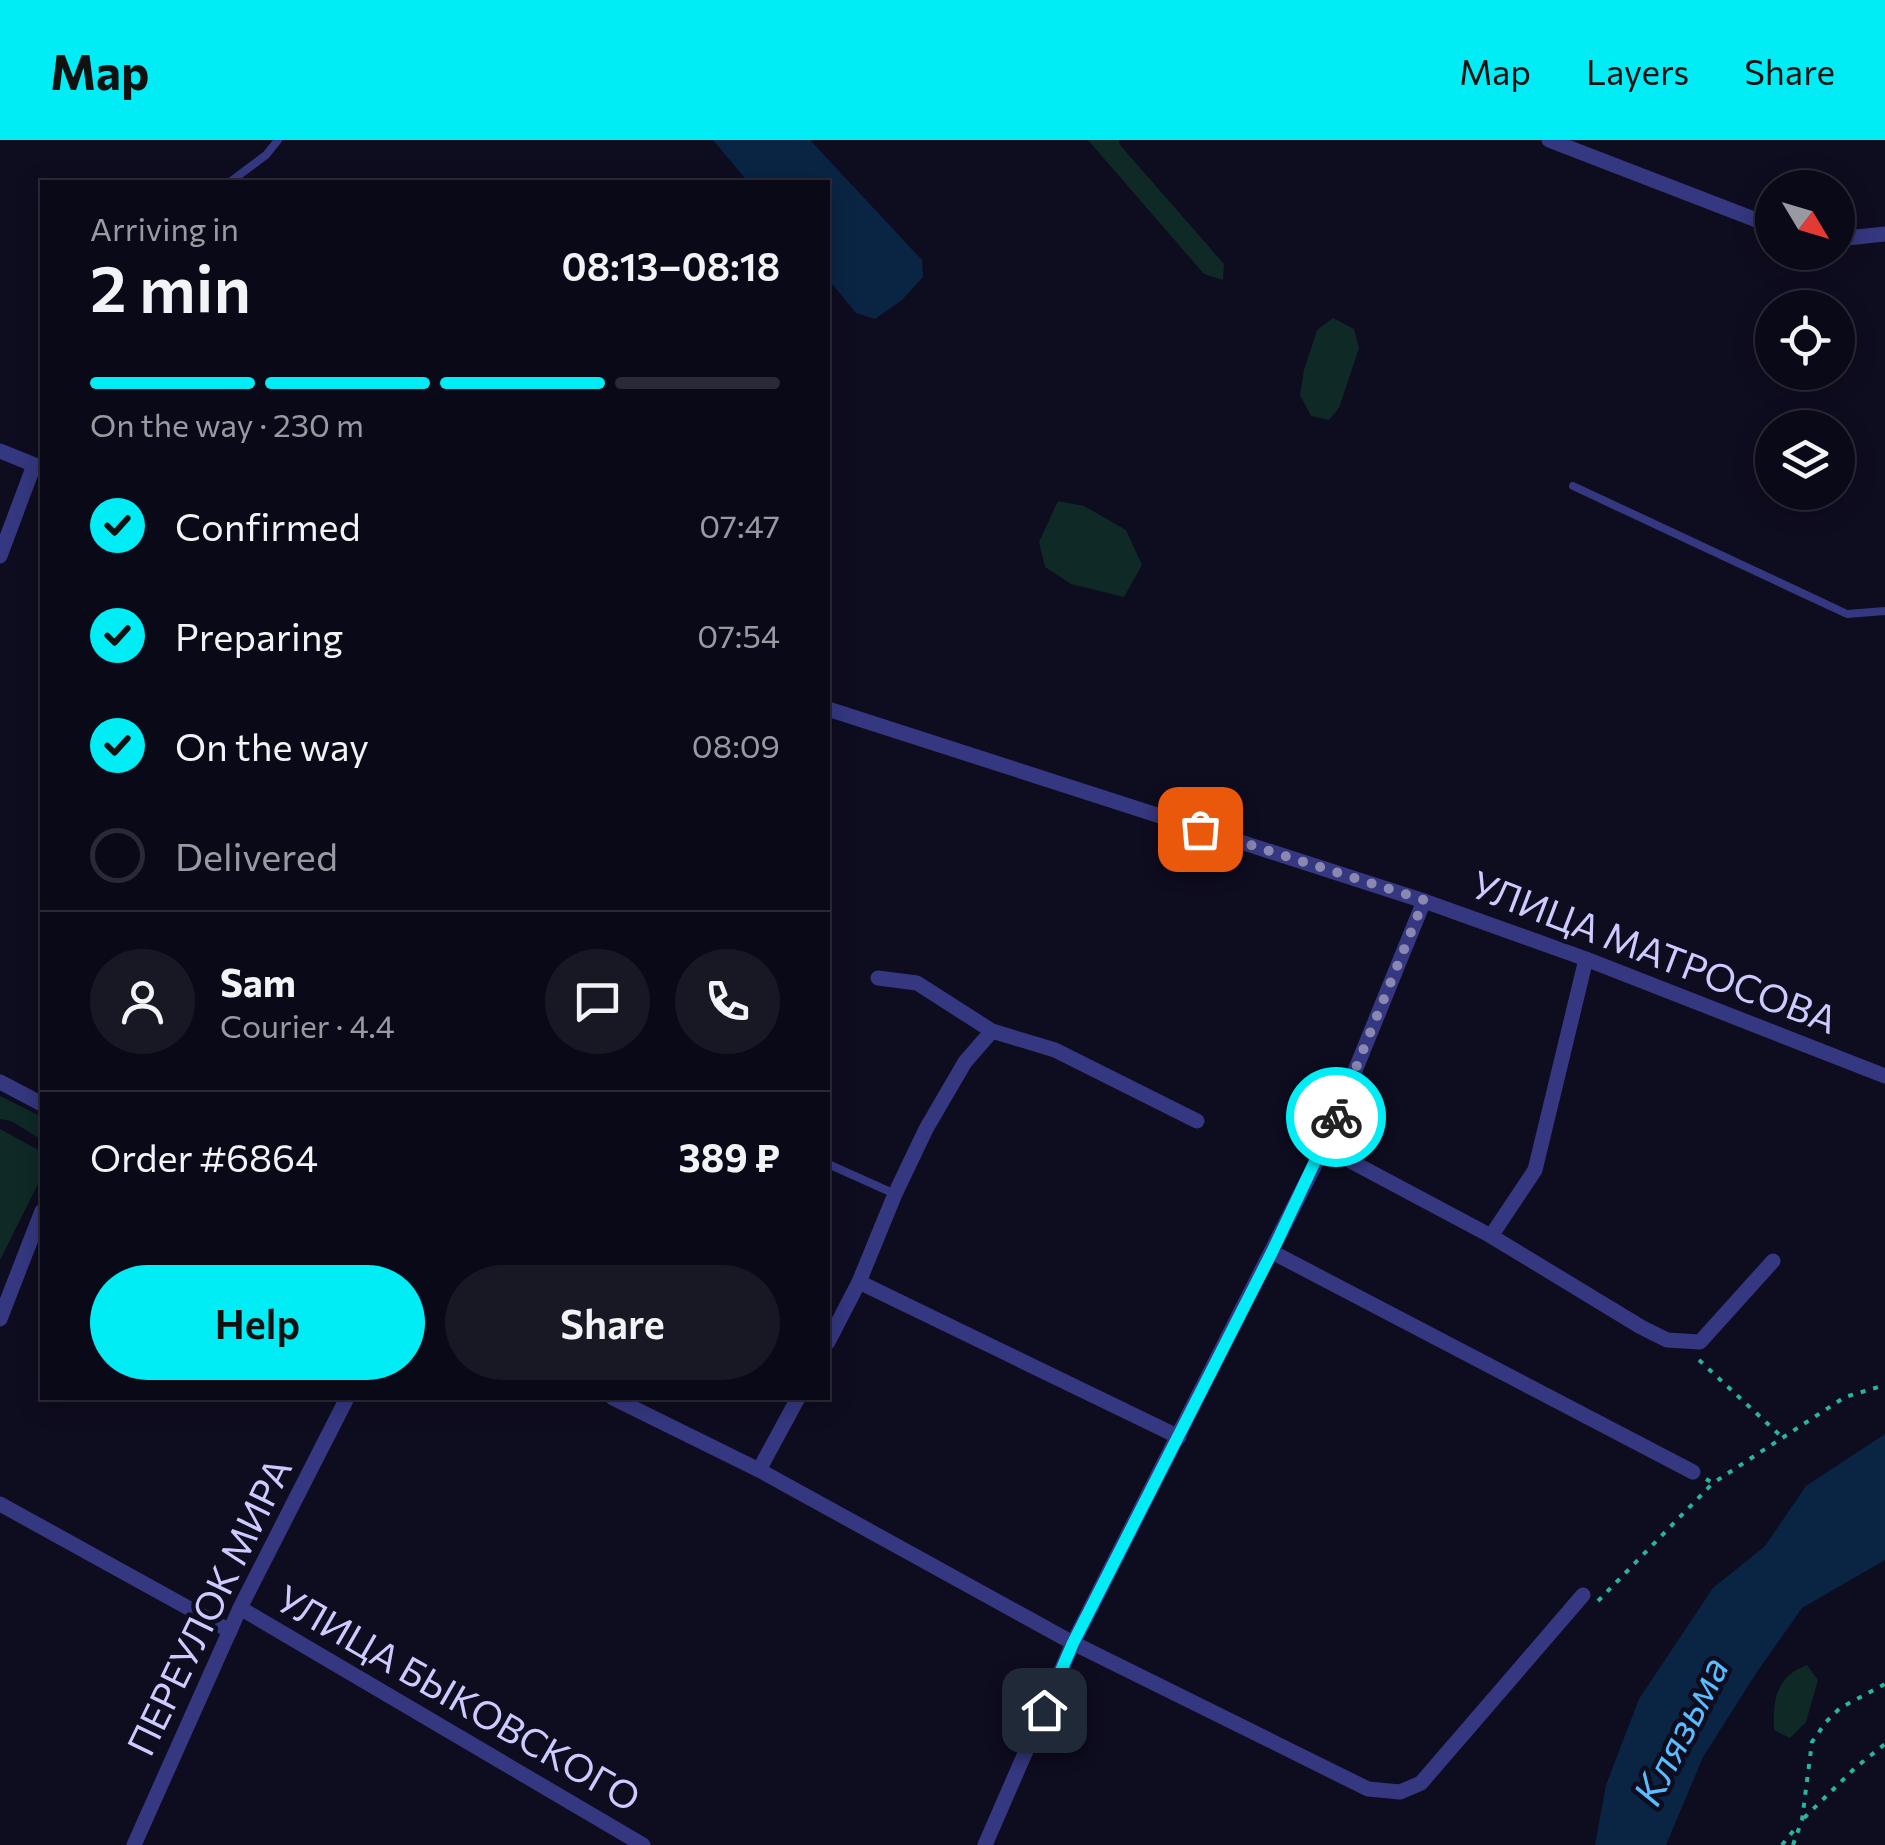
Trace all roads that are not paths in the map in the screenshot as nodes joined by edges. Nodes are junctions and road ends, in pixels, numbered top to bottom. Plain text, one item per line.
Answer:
1 (278, 140) edge
2 (1550, 140) edge
3 (233, 180) edge
4 (1755, 219) edge
5 (1885, 234) edge
6 (1855, 237) edge
7 (0, 452) edge
8 (38, 466) edge
9 (1573, 486) dead end
10 (0, 556) edge
11 (1885, 611) edge
12 (830, 710) edge
13 (1424, 900) junction
14 (1586, 959) junction
15 (878, 978) dead end
16 (992, 1031) junction
17 (1885, 1076) edge
18 (0, 1082) edge
19 (40, 1103) edge
20 (1197, 1122) dead end
21 (1324, 1147) junction
22 (830, 1165) edge
23 (895, 1194) junction
24 (40, 1216) edge
25 (1492, 1236) junction
26 (1272, 1252) junction
27 (1773, 1261) dead end
28 (859, 1282) junction
29 (0, 1319) edge
30 (830, 1338) edge
31 (346, 1400) edge
32 (616, 1400) edge
33 (797, 1400) edge
34 (1179, 1437) junction
35 (758, 1470) junction
36 (1693, 1472) road end
37 (0, 1504) edge
38 (1583, 1595) road end
39 (240, 1608) junction
40 (230, 1631) junction
41 (1073, 1643) junction
42 (134, 1845) edge
43 (643, 1845) edge
44 (985, 1845) edge

1 - 3 lane
2 - 4 street
5 - 6 street
7 - 8 street
8 - 10 street
9 - 11 lane
12 - 13 street, УЛИЦА МАТРОСОВА
13 - 14 street, УЛИЦА МАТРОСОВА
13 - 21 street
14 - 17 street, УЛИЦА МАТРОСОВА
14 - 25 street
15 - 16 street
16 - 20 street
16 - 23 street
18 - 19 street
21 - 25 street
21 - 26 street
22 - 23 lane
23 - 28 street
24 - 29 street
25 - 27 street
26 - 34 street
26 - 36 street
28 - 30 street
28 - 34 street
31 - 39 street, ПЕРЕУЛОК МИРА
32 - 35 street
33 - 35 street
34 - 41 street
35 - 41 street
37 - 40 street, УЛИЦА БЫКОВСКОГО
38 - 41 street
39 - 40 street, ПЕРЕУЛОК МИРА
39 - 43 street, УЛИЦА БЫКОВСКОГО
40 - 42 street, ПЕРЕУЛОК МИРА
41 - 44 street

